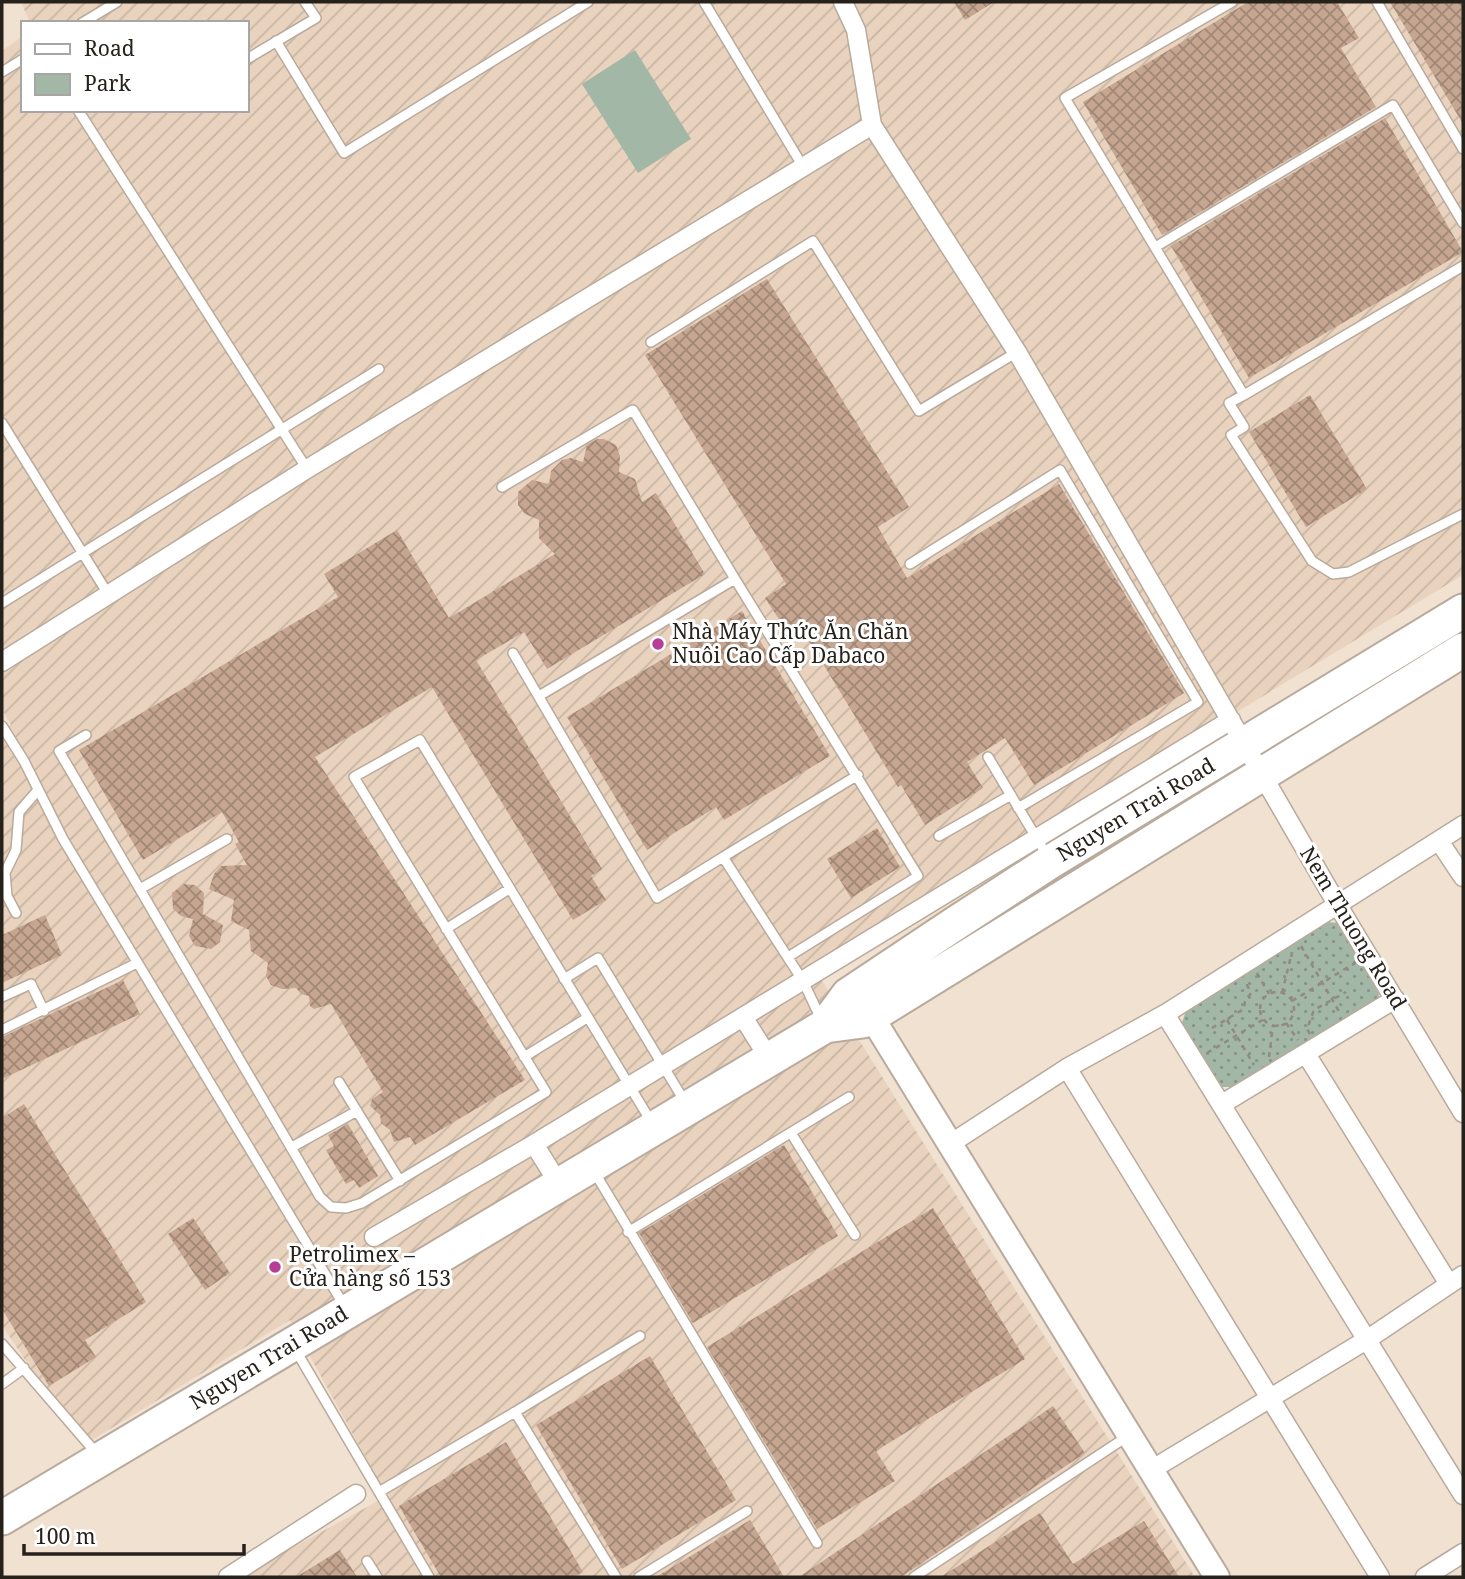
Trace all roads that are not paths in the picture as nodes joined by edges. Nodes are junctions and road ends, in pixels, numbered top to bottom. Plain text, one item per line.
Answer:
1 (117, 2) edge
2 (305, 2) edge
3 (588, 2) edge
4 (704, 2) edge
5 (1232, 2) edge
6 (1377, 2) edge
7 (849, 4) edge
8 (85, 21) edge
9 (276, 41) junction
10 (248, 58) edge
11 (21, 60) edge
12 (2, 72) edge
13 (79, 112) edge
14 (872, 125) junction
15 (1463, 149) edge
16 (802, 165) junction
17 (1463, 222) edge
18 (1157, 246) junction
19 (1463, 267) edge
20 (651, 342) dead end
21 (1017, 352) junction
22 (379, 369) dead end
23 (1244, 395) junction
24 (2, 423) edge
25 (282, 429) junction
26 (307, 469) junction
27 (502, 488) dead end
28 (1463, 514) edge
29 (82, 553) junction
30 (910, 564) dead end
31 (735, 579) junction
32 (108, 594) junction
33 (2, 603) edge
34 (1463, 611) edge
35 (1463, 650) edge
36 (513, 653) dead end
37 (2, 662) edge
38 (538, 696) junction
39 (2, 726) edge
40 (1238, 732) junction
41 (86, 735) dead end
42 (988, 757) dead end
43 (1262, 772) junction
44 (858, 775) junction
45 (38, 790) junction
46 (1011, 795) junction
47 (1018, 808) junction
48 (1463, 825) edge
49 (939, 836) dead end
50 (227, 839) dead end
51 (1439, 841) junction
52 (1043, 850) junction
53 (723, 857) junction
54 (1463, 877) edge
55 (141, 889) junction
56 (509, 889) junction
57 (1337, 904) junction
58 (944, 912) junction
59 (16, 913) dead end
60 (446, 929) junction
61 (788, 957) junction
62 (137, 963) junction
63 (564, 979) junction
64 (803, 981) junction
65 (2, 997) edge
66 (1395, 999) junction
67 (44, 1011) junction
68 (1165, 1014) junction
69 (871, 1016) junction
70 (743, 1017) junction
71 (587, 1018) junction
72 (825, 1026) junction
73 (2, 1030) edge
74 (1308, 1047) junction
75 (524, 1057) junction
76 (770, 1060) junction
77 (664, 1065) junction
78 (1067, 1068) junction
79 (339, 1082) dead end
80 (628, 1087) junction
81 (849, 1097) dead end
82 (1222, 1104) junction
83 (690, 1110) junction
84 (357, 1111) junction
85 (1463, 1113) edge
86 (656, 1129) junction
87 (791, 1133) junction
88 (534, 1144) junction
89 (950, 1144) junction
90 (292, 1147) junction
91 (591, 1166) junction
92 (400, 1181) junction
93 (559, 1184) junction
94 (628, 1232) junction
95 (855, 1235) dead end
96 (374, 1237) dead end
97 (1456, 1280) edge
98 (348, 1311) junction
99 (640, 1336) dead end
100 (1368, 1339) junction
101 (2, 1344) edge
102 (292, 1345) junction
103 (24, 1368) junction
104 (2, 1384) edge
105 (1270, 1399) junction
106 (515, 1412) junction
107 (1129, 1435) junction
108 (101, 1459) junction
109 (1151, 1470) junction
110 (379, 1492) junction
111 (356, 1494) dead end
112 (1463, 1495) edge
113 (747, 1511) dead end
114 (2, 1518) edge
115 (817, 1543) dead end
116 (1463, 1553) edge
117 (367, 1560) dead end
118 (228, 1577) edge
119 (377, 1577) edge
120 (429, 1577) edge
121 (615, 1577) edge
122 (639, 1577) edge
123 (914, 1577) edge
124 (1217, 1577) edge
125 (1380, 1577) edge
126 (1425, 1577) edge

1 - 8 lane
2 - 9 lane
3 - 9 lane
4 - 16 lane
5 - 18 lane
6 - 15 lane
7 - 14 street
9 - 10 lane
11 - 12 lane
13 - 25 lane
14 - 16 street
14 - 21 street, Nem Thuong Road
16 - 26 street
17 - 18 lane
18 - 23 lane
19 - 23 lane
20 - 21 lane
21 - 40 street, Nem Thuong Road
22 - 25 lane
23 - 28 lane
24 - 29 lane
25 - 26 lane
25 - 29 lane
26 - 32 street
27 - 31 lane
29 - 32 lane
29 - 33 lane
30 - 47 lane
31 - 38 lane
31 - 44 lane
32 - 37 street
34 - 40 highway, Nguyen Trai Road
35 - 43 highway, Nguyen Trai Road
36 - 38 lane
38 - 53 lane
39 - 45 lane
40 - 43 street, Nem Thuong Road
40 - 52 highway, Nguyen Trai Road
41 - 55 lane
42 - 46 lane
43 - 57 street, Nem Thuong Road
43 - 69 highway, Nguyen Trai Road
44 - 53 lane
44 - 61 lane
45 - 59 lane
45 - 62 lane
46 - 47 lane
46 - 49 lane
47 - 52 lane
48 - 51 street
50 - 55 lane
51 - 54 street
51 - 57 street
52 - 58 highway, Nguyen Trai Road
53 - 61 lane
55 - 90 lane
56 - 60 lane
56 - 60 lane
56 - 63 lane
57 - 66 street, Nem Thuong Road
57 - 68 street
58 - 64 street
58 - 72 highway, Nguyen Trai Road
60 - 75 lane
61 - 64 lane
62 - 67 lane
62 - 98 lane
63 - 71 lane
63 - 77 lane
64 - 70 street
64 - 72 lane
65 - 67 lane
66 - 74 street
66 - 85 street, Nem Thuong Road
67 - 73 lane
68 - 78 street
68 - 82 street
69 - 72 highway, Nguyen Trai Road
69 - 89 street
70 - 76 street
70 - 77 street
71 - 75 lane
71 - 80 lane
72 - 76 highway, Nguyen Trai Road
74 - 82 street
74 - 97 street
75 - 92 lane
76 - 83 highway, Nguyen Trai Road
77 - 80 street
77 - 83 lane
78 - 89 street
78 - 105 street
79 - 84 lane
80 - 86 lane
80 - 88 street
81 - 87 lane
82 - 100 street
83 - 86 highway, Nguyen Trai Road
84 - 90 lane
84 - 92 lane
86 - 91 highway, Nguyen Trai Road
87 - 94 lane
87 - 95 lane
88 - 93 street
88 - 96 street
89 - 107 street
90 - 92 lane
91 - 93 highway, Nguyen Trai Road
91 - 94 lane
93 - 98 highway, Nguyen Trai Road
94 - 115 lane
97 - 100 street
98 - 102 highway, Nguyen Trai Road
99 - 106 lane
100 - 105 street
100 - 112 street
101 - 103 lane
102 - 108 highway, Nguyen Trai Road
102 - 110 lane
103 - 104 lane
103 - 108 lane
105 - 109 street
105 - 125 street
106 - 110 lane
106 - 121 lane
107 - 109 street
107 - 123 lane
108 - 114 highway, Nguyen Trai Road
109 - 124 street
110 - 120 lane
111 - 118 street
113 - 122 lane
116 - 126 street
117 - 119 lane

